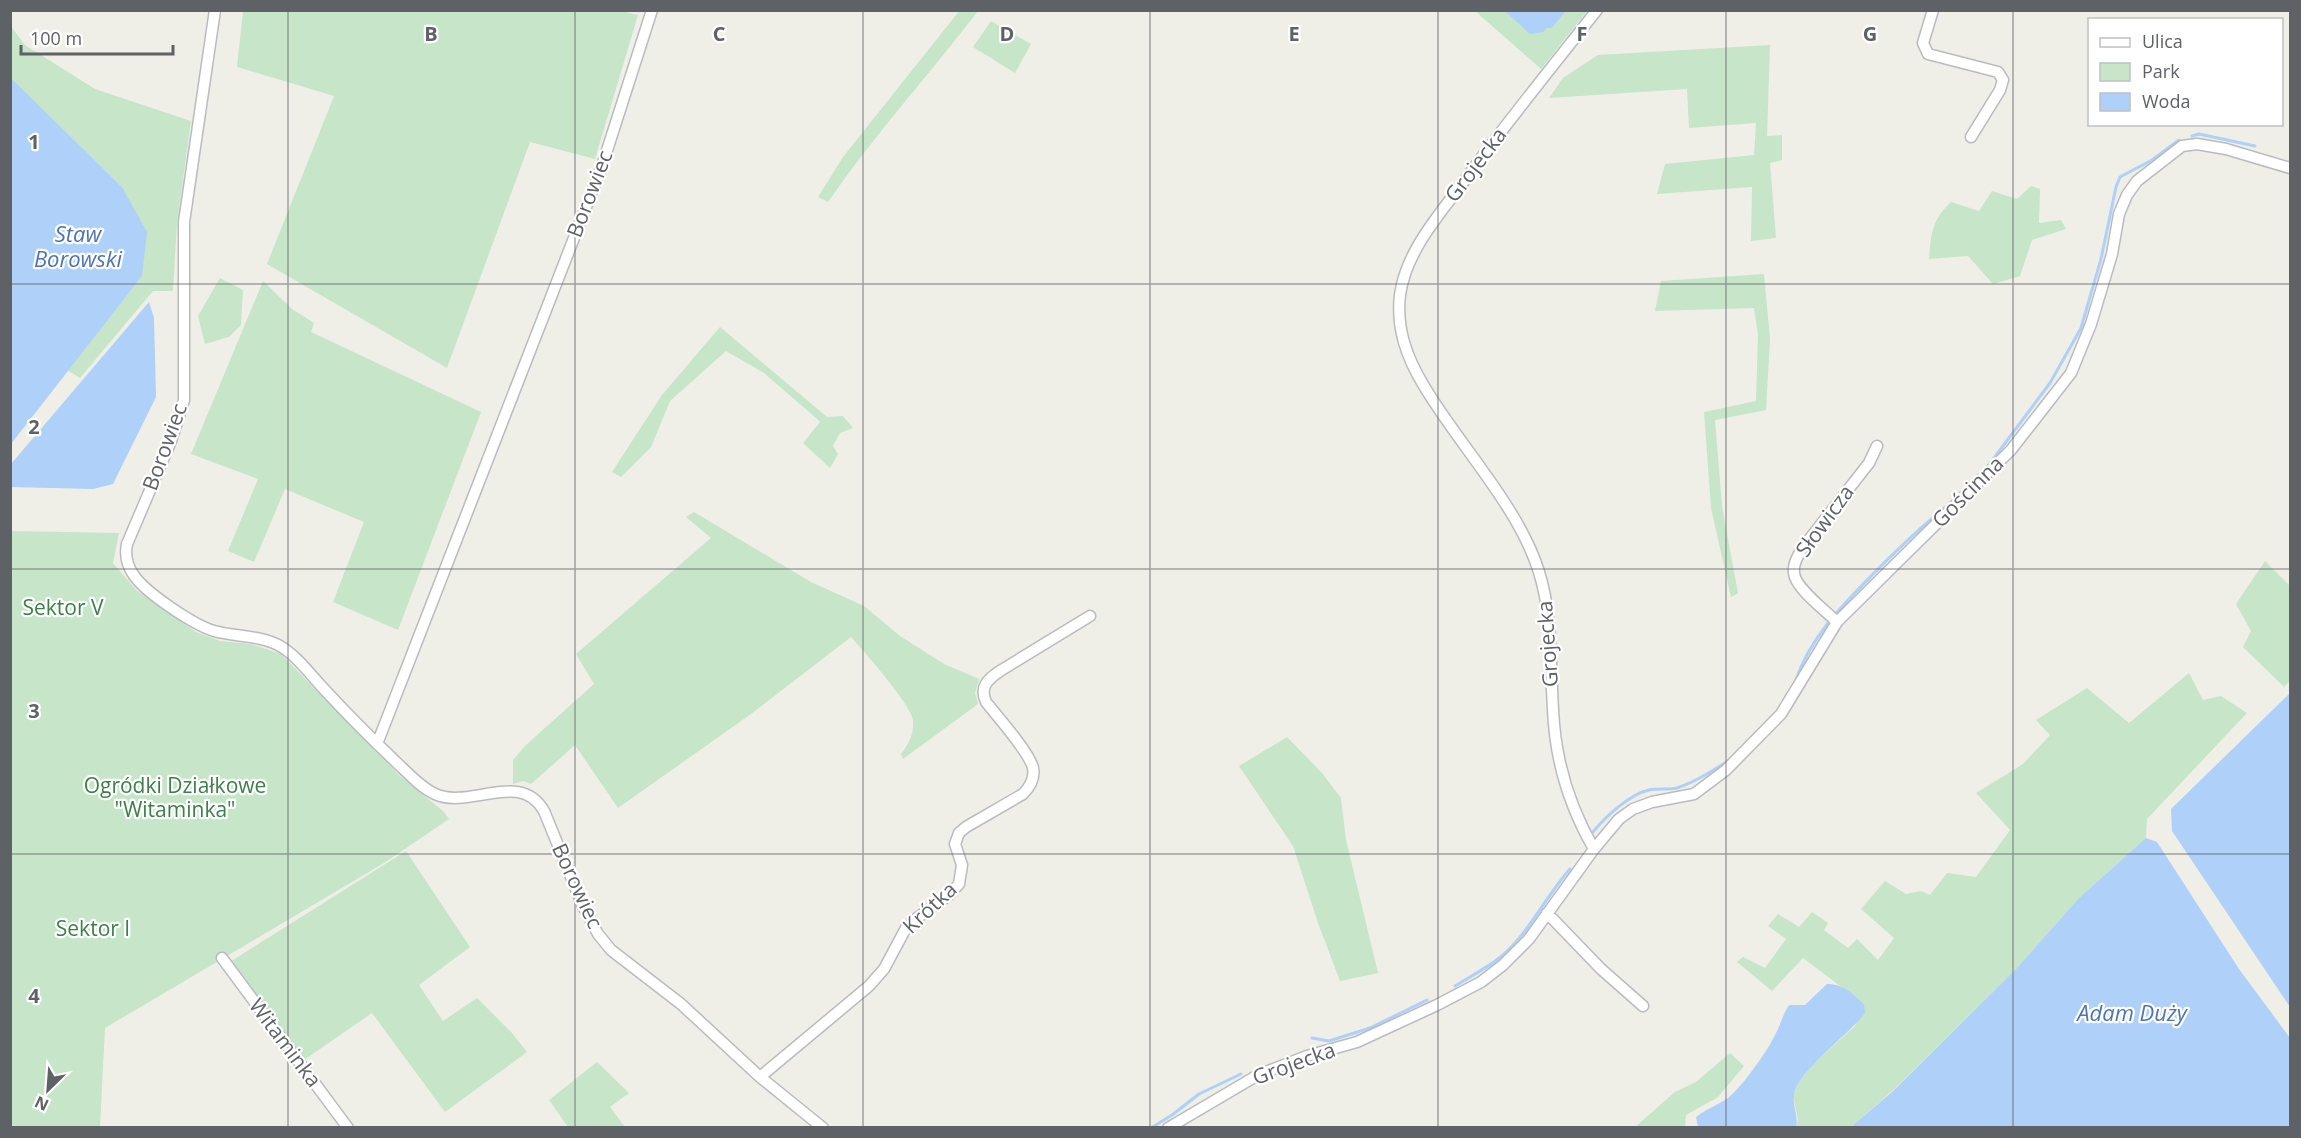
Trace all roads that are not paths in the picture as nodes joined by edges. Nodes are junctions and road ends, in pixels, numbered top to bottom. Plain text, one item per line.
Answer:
1 (215, 10) edge
2 (652, 10) edge
3 (1597, 10) edge
4 (1933, 10) edge
5 (1971, 136) dead end
6 (2290, 168) edge
7 (1877, 446) dead end
8 (1090, 616) dead end
9 (1837, 622) junction
10 (377, 744) junction
11 (1594, 849) junction
12 (1547, 913) junction
13 (222, 958) dead end
14 (1643, 1006) dead end
15 (760, 1077) junction
16 (348, 1128) edge
17 (822, 1128) edge
18 (1168, 1128) edge

1 - 10 street, Borowiec
2 - 10 street, Borowiec
3 - 11 street, Grojecka
4 - 5 street
6 - 9 street, Gościnna
7 - 9 street, Słowicza
8 - 15 street, Krótka
9 - 11 street, Gościnna
10 - 15 street, Borowiec
11 - 12 street, Grojecka
12 - 14 street
12 - 18 street, Grojecka
13 - 16 street, Witaminka
15 - 17 street, Borowiec

